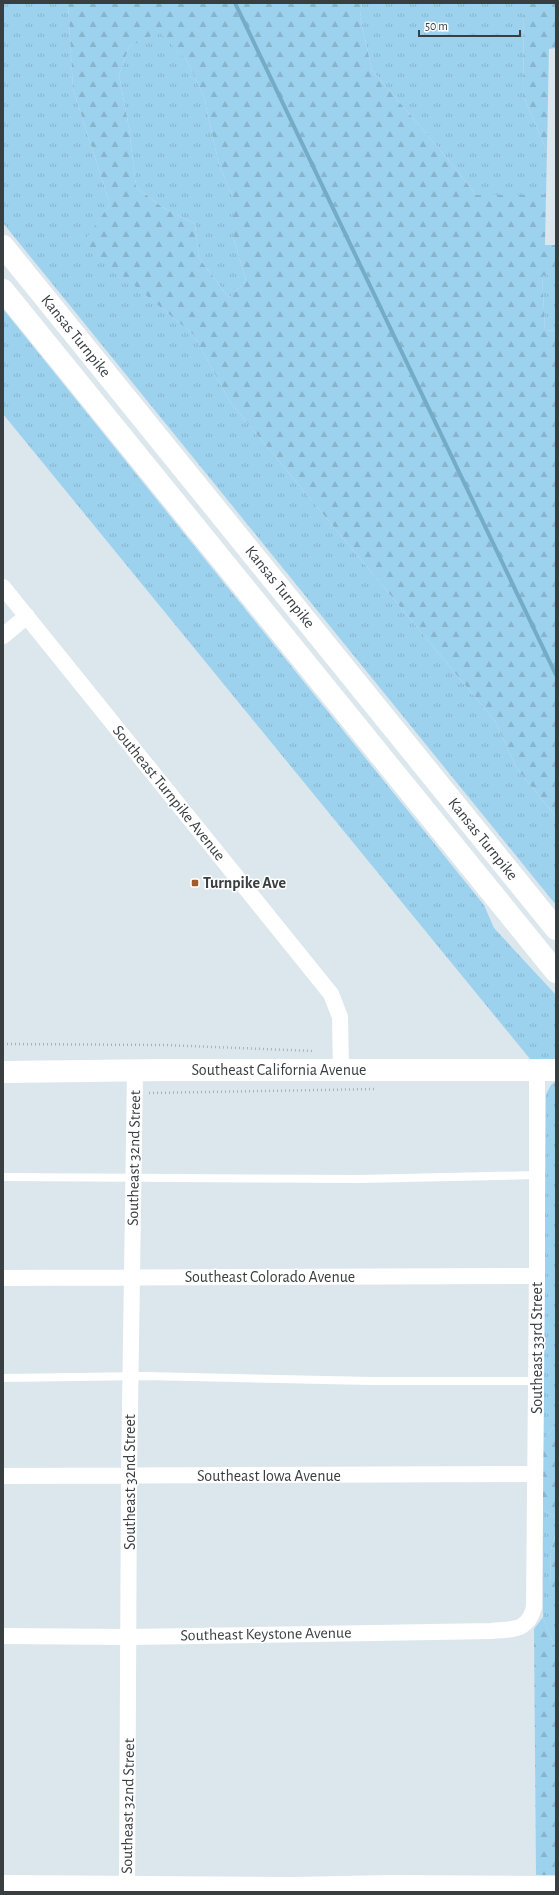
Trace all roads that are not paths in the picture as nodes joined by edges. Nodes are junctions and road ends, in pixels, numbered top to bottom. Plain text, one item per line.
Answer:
1 (3, 246) edge
2 (3, 290) edge
3 (3, 587) edge
4 (27, 616) junction
5 (3, 636) edge
6 (556, 929) edge
7 (556, 972) edge
8 (341, 1062) junction
9 (546, 1070) edge
10 (135, 1071) junction
11 (3, 1072) edge
12 (538, 1175) junction
13 (3, 1177) edge
14 (134, 1178) junction
15 (537, 1276) junction
16 (132, 1277) junction
17 (3, 1278) edge
18 (131, 1376) junction
19 (3, 1378) edge
20 (536, 1381) junction
21 (536, 1474) junction
22 (3, 1476) edge
23 (129, 1476) junction
24 (527, 1623) joint
25 (3, 1636) edge
26 (129, 1637) junction
27 (3, 1883) edge
28 (556, 1884) edge
29 (127, 1887) edge

1 - 6 main road, Kansas Turnpike
2 - 7 main road, Kansas Turnpike
3 - 4 street, Southeast Turnpike Avenue
4 - 5 street
4 - 8 street, Southeast Turnpike Avenue
8 - 9 main road, Southeast California Avenue
8 - 10 main road, Southeast California Avenue
9 - 12 street, Southeast 33rd Street
10 - 11 main road, Southeast California Avenue
10 - 14 street, Southeast 32nd Street
12 - 14 lane
12 - 15 street, Southeast 33rd Street
13 - 14 lane
14 - 16 street, Southeast 32nd Street
15 - 16 street, Southeast Colorado Avenue
15 - 20 street, Southeast 33rd Street
16 - 17 street, Southeast Colorado Avenue
16 - 18 street, Southeast 32nd Street
18 - 19 lane
18 - 20 lane
18 - 23 street, Southeast 32nd Street
20 - 21 street, Southeast 33rd Street
21 - 23 street, Southeast Iowa Avenue
21 - 24 street, Southeast 33rd Street
22 - 23 street, Southeast Iowa Avenue
23 - 26 street, Southeast 32nd Street
24 - 26 street, Southeast Keystone Avenue
25 - 26 street, Southeast Keystone Avenue
26 - 29 street, Southeast 32nd Street
27 - 29 street
28 - 29 street

